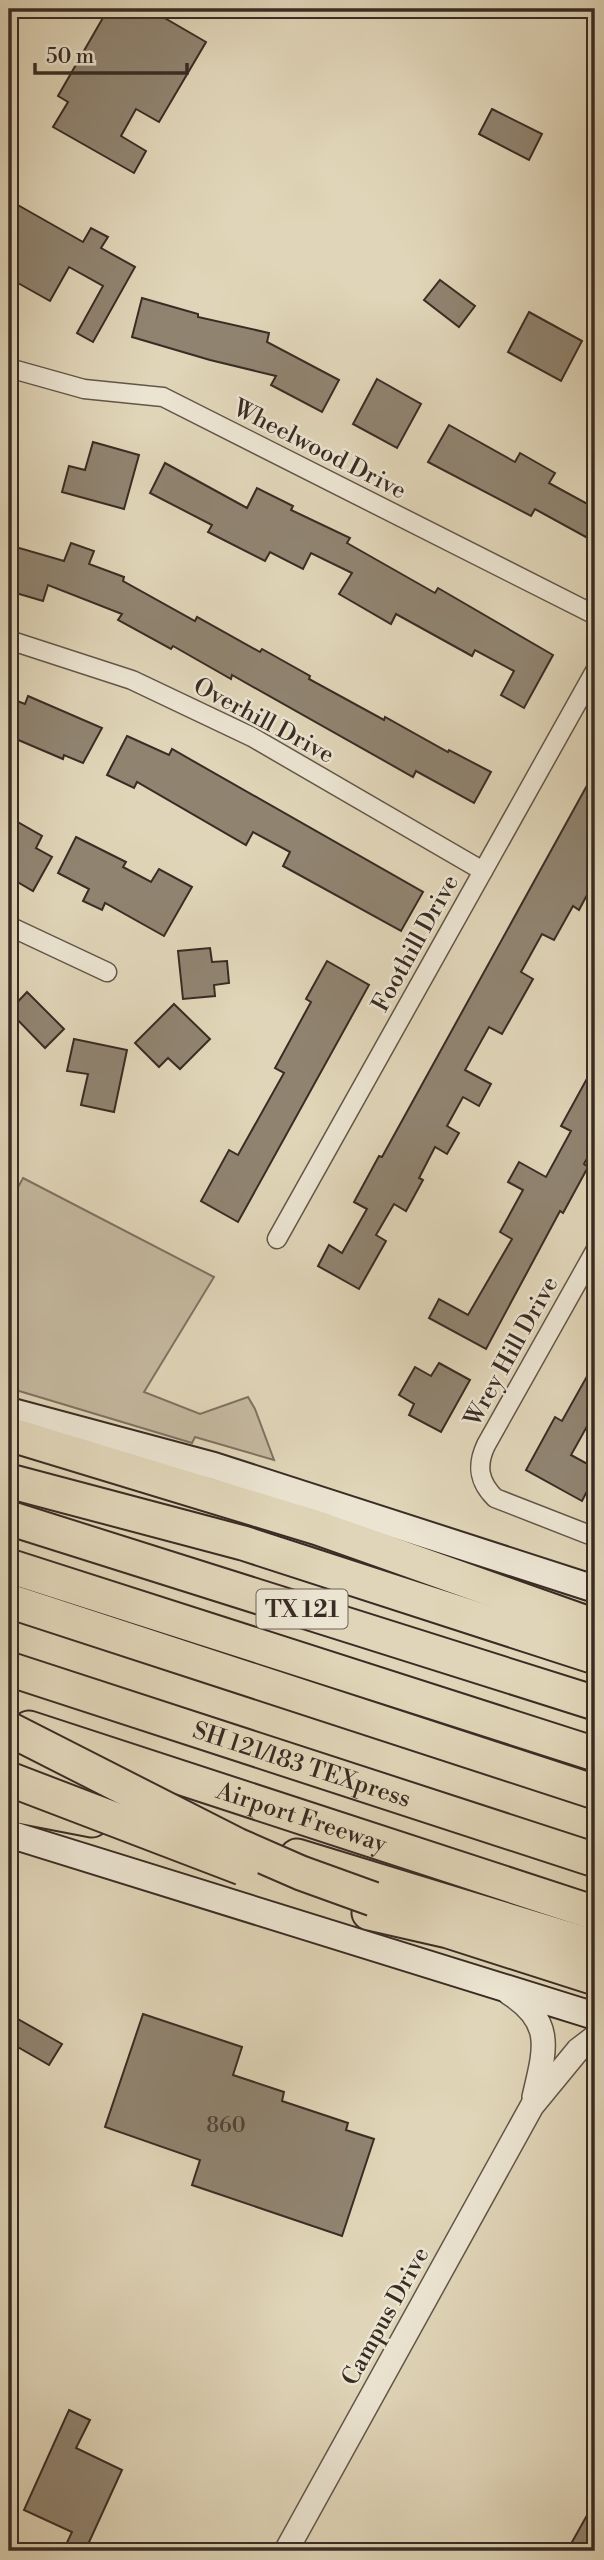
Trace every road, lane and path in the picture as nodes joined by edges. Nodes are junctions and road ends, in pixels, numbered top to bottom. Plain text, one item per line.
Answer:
1 (9, 368) edge
2 (595, 615) edge
3 (9, 639) edge
4 (595, 671) edge
5 (483, 871) junction
6 (9, 926) edge
7 (107, 972) dead end
8 (277, 1240) dead end
9 (595, 1251) edge
10 (9, 1411) edge
11 (9, 1434) edge
12 (9, 1480) edge
13 (9, 1518) edge
14 (595, 1538) edge
15 (9, 1566) edge
16 (595, 1589) edge
17 (9, 1601) edge
18 (595, 1626) edge
19 (595, 1657) edge
20 (9, 1668) edge
21 (595, 1703) edge
22 (9, 1722) edge
23 (9, 1729) edge
24 (595, 1754) edge
25 (9, 1779) edge
26 (595, 1792) edge
27 (9, 1804) edge
28 (9, 1834) edge
29 (595, 1860) edge
30 (371, 1906) junction
31 (595, 1913) edge
32 (595, 1947) edge
33 (595, 1978) edge
34 (501, 1987) junction
35 (595, 2016) edge
36 (595, 2037) edge
37 (531, 2106) junction
38 (286, 2551) edge

1 - 2 street, Wheelwood Drive
3 - 5 street, Overhill Drive
4 - 5 street, Foothill Drive
5 - 8 street, Foothill Drive
6 - 7 street
9 - 14 street, Wrey Hill Drive
10 - 16 main road
11 - 18 highway
12 - 19 highway
13 - 21 highway, TX 121
15 - 24 highway
17 - 26 highway
20 - 29 highway, SH 121/183 TEXpress
22 - 31 highway, Airport Freeway
23 - 30 highway, bridge
25 - 30 highway, bridge
27 - 32 highway
28 - 34 main road
30 - 33 highway
34 - 35 main road
34 - 37 street, Campus Drive
36 - 37 street, Campus Drive
37 - 38 street, Campus Drive

